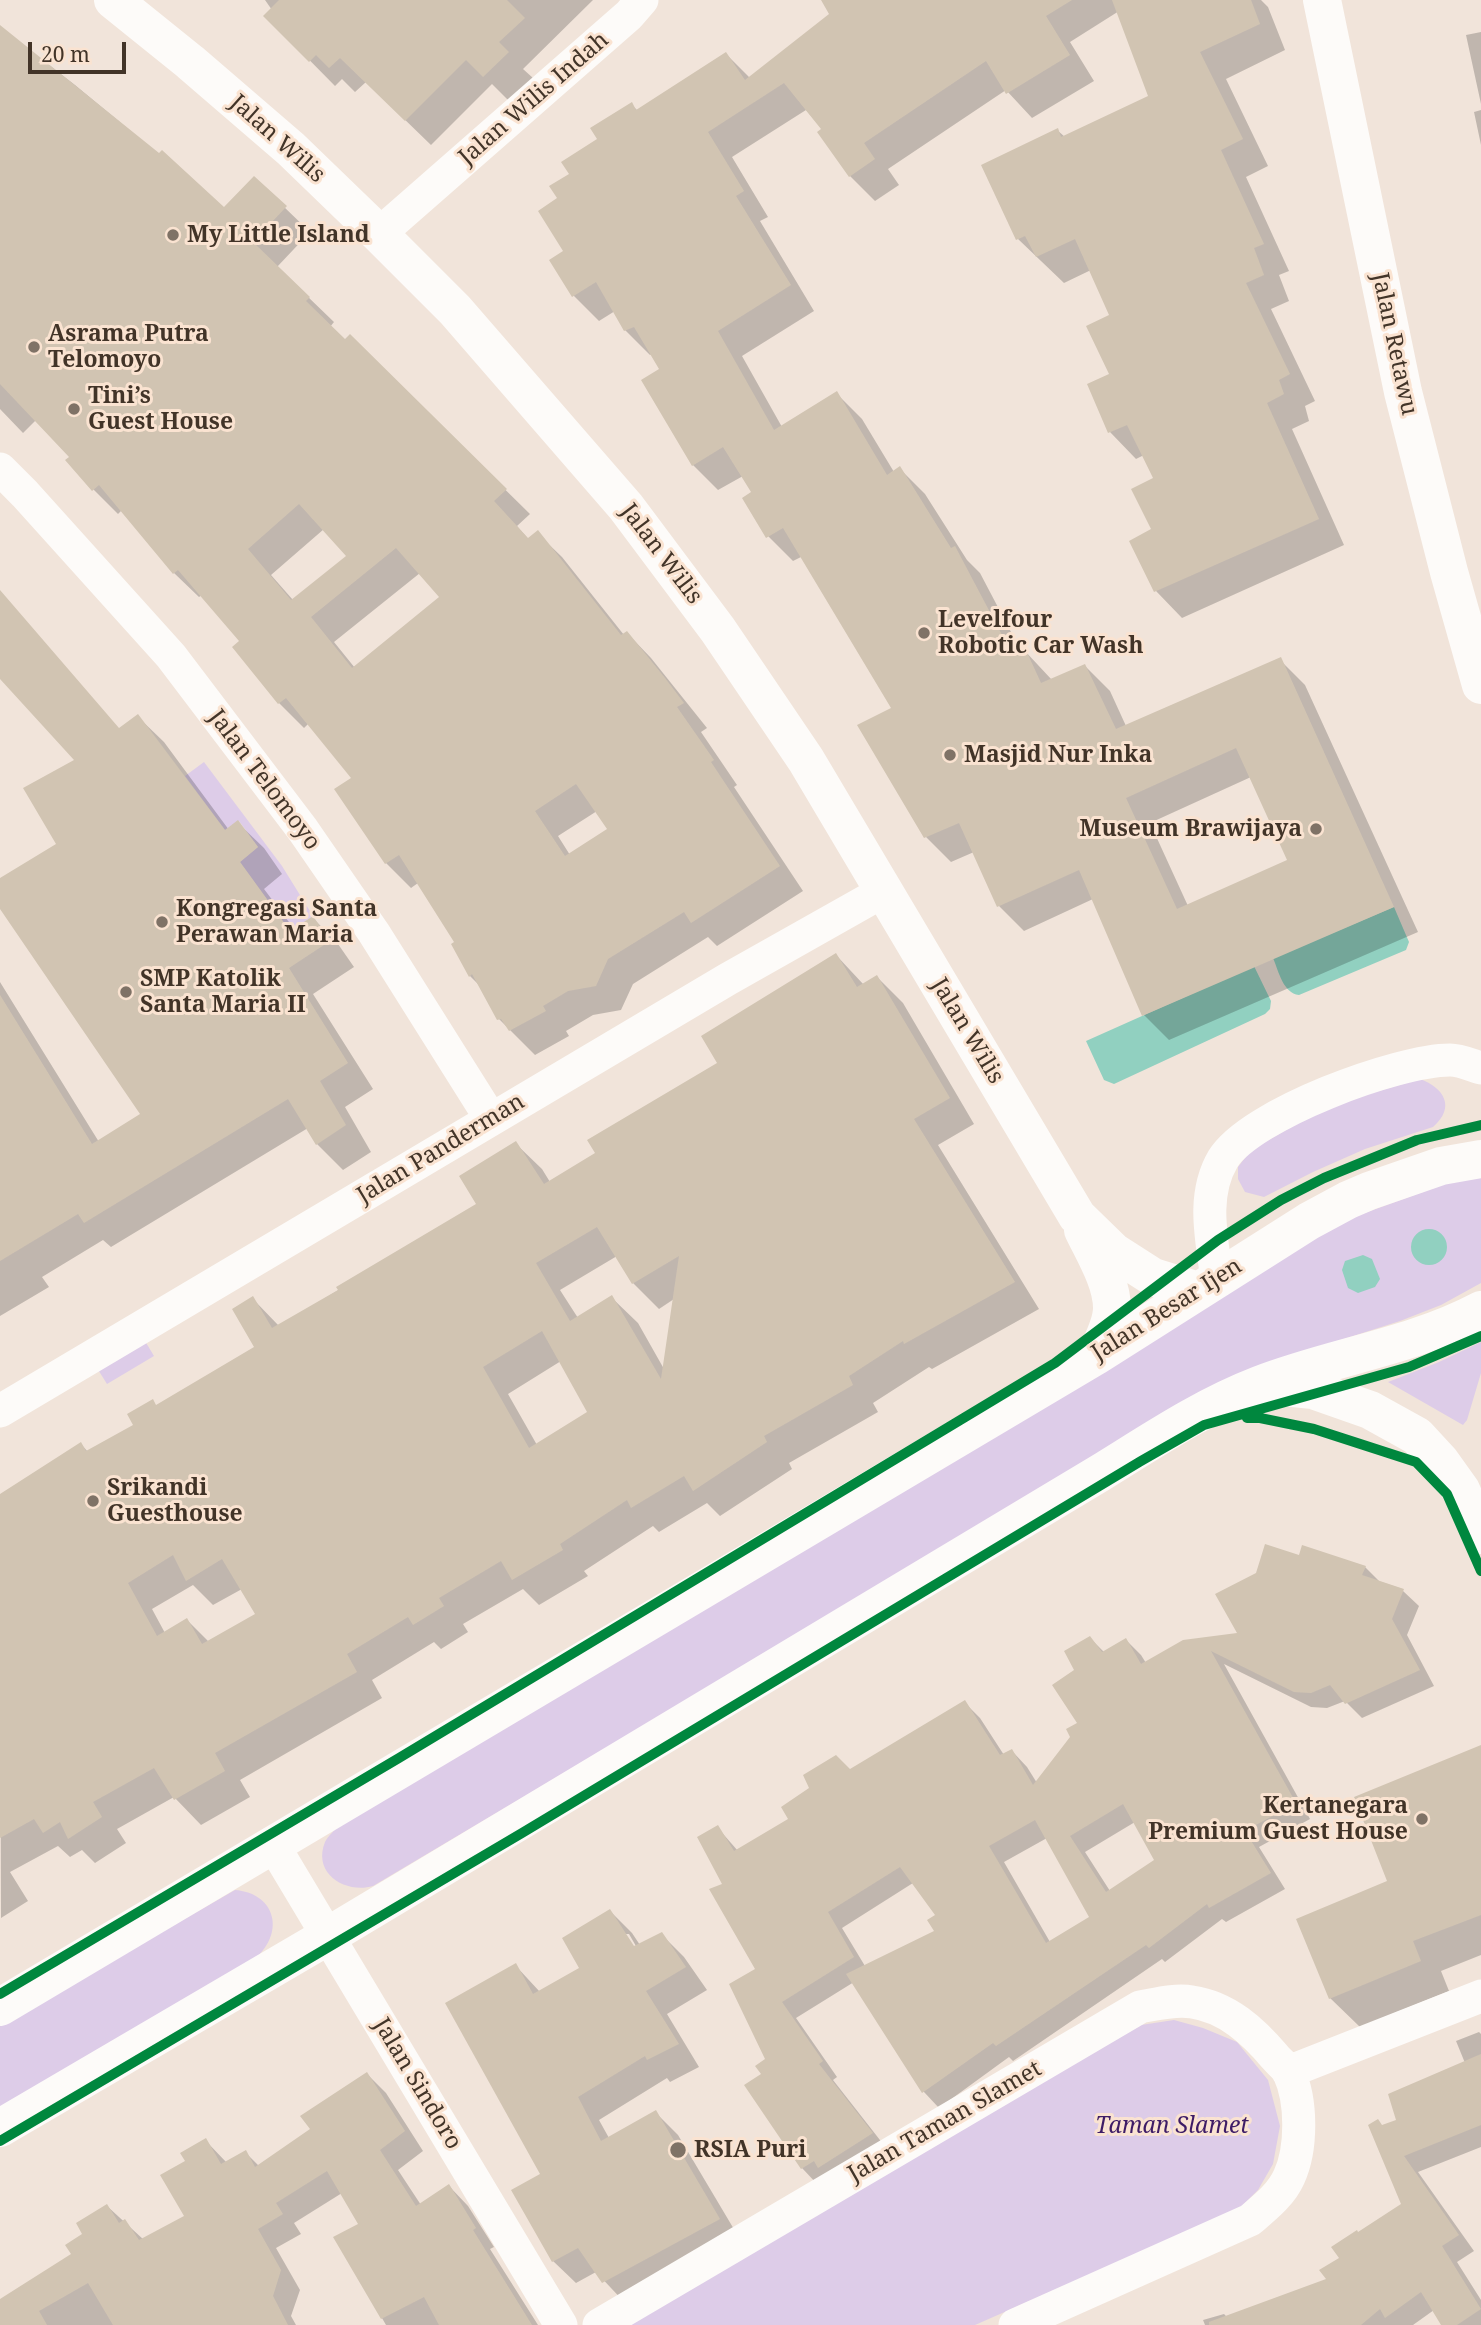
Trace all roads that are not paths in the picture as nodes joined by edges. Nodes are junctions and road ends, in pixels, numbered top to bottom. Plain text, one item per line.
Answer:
1 (113, 0) edge
2 (665, 0) edge
3 (1322, 0) edge
4 (636, 8) edge
5 (379, 234) junction
6 (0, 469) edge
7 (1481, 685) edge
8 (884, 891) junction
9 (1481, 1068) edge
10 (491, 1119) junction
11 (1481, 1142) edge
12 (1481, 1159) edge
13 (1441, 1166) junction
14 (1077, 1216) junction
15 (1208, 1285) junction
16 (1481, 1310) edge
17 (1096, 1356) junction
18 (1261, 1384) junction
19 (0, 1411) edge
20 (1481, 1535) edge
21 (272, 1843) junction
22 (328, 1936) junction
23 (1481, 1996) edge
24 (0, 2007) edge
25 (1288, 2072) junction
26 (0, 2128) edge
27 (561, 2325) edge
28 (599, 2325) edge
29 (1016, 2325) edge

1 - 5 main road, Jalan Wilis
2 - 4 street, Jalan Wilis Indah
3 - 7 main road, Jalan Retawu
4 - 5 street, Jalan Wilis Indah
5 - 8 main road, Jalan Wilis
6 - 10 street, Jalan Telomoyo
8 - 10 street, Jalan Panderman
8 - 14 main road, Jalan Wilis
9 - 15 street
10 - 19 street, Jalan Panderman
11 - 13 main road
12 - 13 main road, Jalan Besar Ijen
13 - 15 main road, Jalan Besar Ijen
14 - 15 main road, Jalan Wilis
14 - 17 main road, Jalan Wilis
15 - 17 main road, Jalan Besar Ijen
16 - 18 main road
17 - 21 main road, Jalan Besar Ijen
18 - 20 main road
18 - 22 main road
21 - 22 street, Jalan Sindoro
21 - 24 main road, Jalan Besar Ijen
22 - 26 main road
22 - 27 street, Jalan Sindoro
23 - 25 street
25 - 28 street, Jalan Taman Slamet
25 - 29 street, Jalan Taman Slamet

